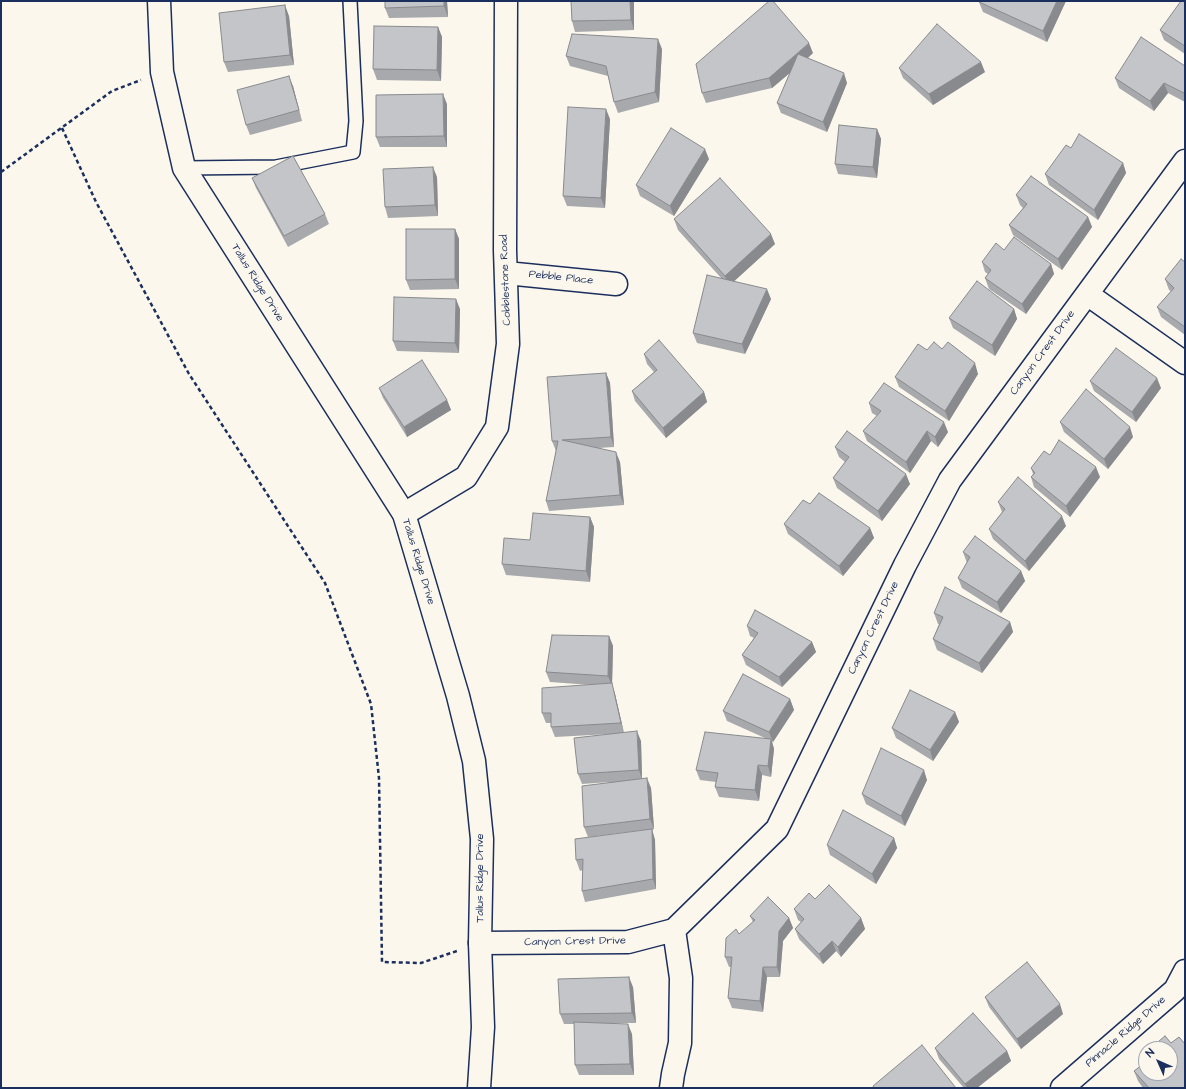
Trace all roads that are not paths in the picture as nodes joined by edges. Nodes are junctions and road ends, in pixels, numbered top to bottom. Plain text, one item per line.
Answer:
1 (159, 1) edge
2 (350, 1) edge
3 (506, 1) edge
4 (1185, 161) edge
5 (184, 168) junction
6 (506, 273) junction
7 (616, 284) dead end
8 (1087, 294) junction
9 (1185, 363) edge
10 (404, 514) junction
11 (674, 930) junction
12 (480, 943) junction
13 (1185, 971) edge
14 (479, 1088) edge
15 (671, 1088) edge
16 (1062, 1088) edge

1 - 5 street, Tallus Ridge Drive
2 - 5 lane
3 - 6 street, Cobblestone Road
4 - 8 street, Canyon Crest Drive
5 - 10 street, Tallus Ridge Drive
6 - 7 street, Pebble Place
6 - 10 street, Cobblestone Road
8 - 9 street
8 - 11 street, Canyon Crest Drive
10 - 12 street, Tallus Ridge Drive
11 - 12 street, Canyon Crest Drive
11 - 15 street
12 - 14 street, Tallus Ridge Drive
13 - 16 street, Pinnacle Ridge Drive

